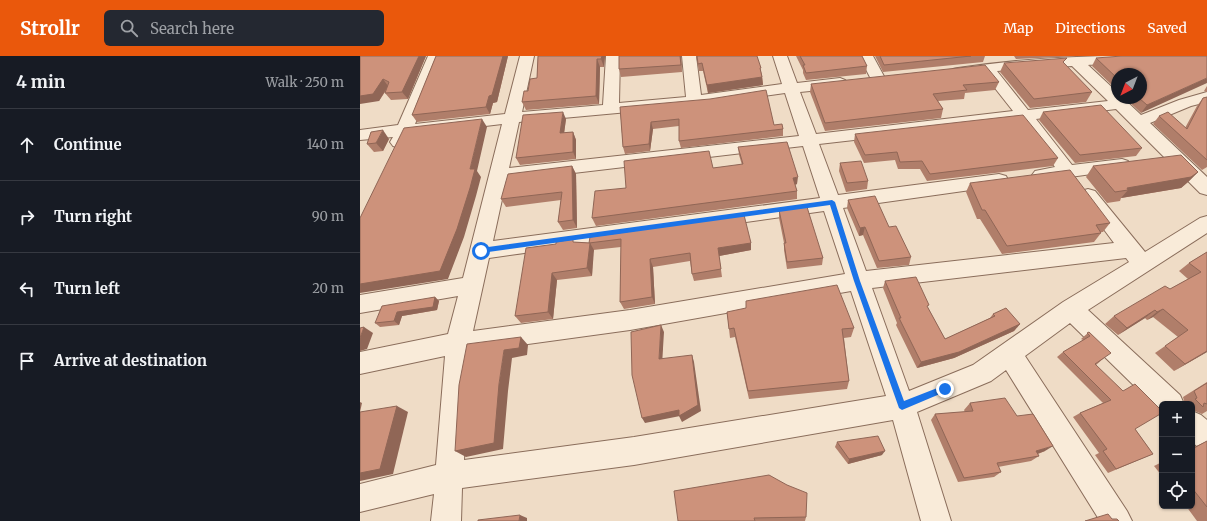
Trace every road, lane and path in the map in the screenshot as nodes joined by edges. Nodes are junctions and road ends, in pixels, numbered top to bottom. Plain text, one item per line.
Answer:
1 (435, 56) edge
2 (527, 56) edge
3 (613, 56) edge
4 (689, 56) edge
5 (780, 56) edge
6 (866, 56) edge
7 (1117, 56) edge
8 (1076, 61) junction
9 (993, 64) edge
10 (940, 73) edge
11 (894, 78) edge
12 (866, 81) junction
13 (790, 88) junction
14 (1111, 95) edge
15 (1207, 97) edge
16 (694, 101) junction
17 (1120, 104) joint
18 (611, 108) junction
19 (1024, 114) junction
20 (512, 118) junction
21 (1138, 122) junction
22 (404, 130) junction
23 (360, 135) edge
24 (808, 139) junction
25 (1174, 158) junction
26 (391, 159) edge
27 (1068, 171) junction
28 (498, 176) junction
29 (1207, 188) edge
30 (832, 202) junction
31 (1207, 223) edge
32 (481, 251) junction
33 (1137, 256) junction
34 (857, 281) junction
35 (472, 285) junction
36 (360, 304) edge
37 (1071, 309) junction
38 (458, 343) junction
39 (1009, 353) junction
40 (360, 363) edge
41 (1168, 401) edge
42 (902, 406) junction
43 (1195, 427) edge
44 (1207, 438) edge
45 (447, 476) junction
46 (360, 498) edge
47 (446, 521) edge
48 (936, 521) edge
49 (1117, 521) edge

1 - 22 street
2 - 20 street
3 - 18 street
4 - 16 street
5 - 13 street
6 - 12 street
7 - 8 street
8 - 9 street
8 - 14 street
9 - 10 street
9 - 19 street
11 - 12 street
12 - 13 street
13 - 16 street
13 - 24 street
15 - 21 street
16 - 18 street
17 - 19 street
17 - 21 street
18 - 20 street
19 - 24 street
19 - 27 street
20 - 22 street
20 - 28 street
21 - 25 street
22 - 23 street
22 - 26 street
24 - 28 street
24 - 30 street
25 - 27 street
25 - 29 street
27 - 30 street
27 - 33 street
28 - 32 street
30 - 32 street
30 - 34 street
31 - 33 street
32 - 35 street
33 - 34 street
33 - 37 street
34 - 38 street
34 - 42 street
35 - 36 street
35 - 38 street
37 - 39 street
37 - 41 street
38 - 40 street
38 - 45 street
39 - 42 street
39 - 49 street
42 - 45 street
42 - 48 street
43 - 44 street
45 - 46 street
45 - 47 street

